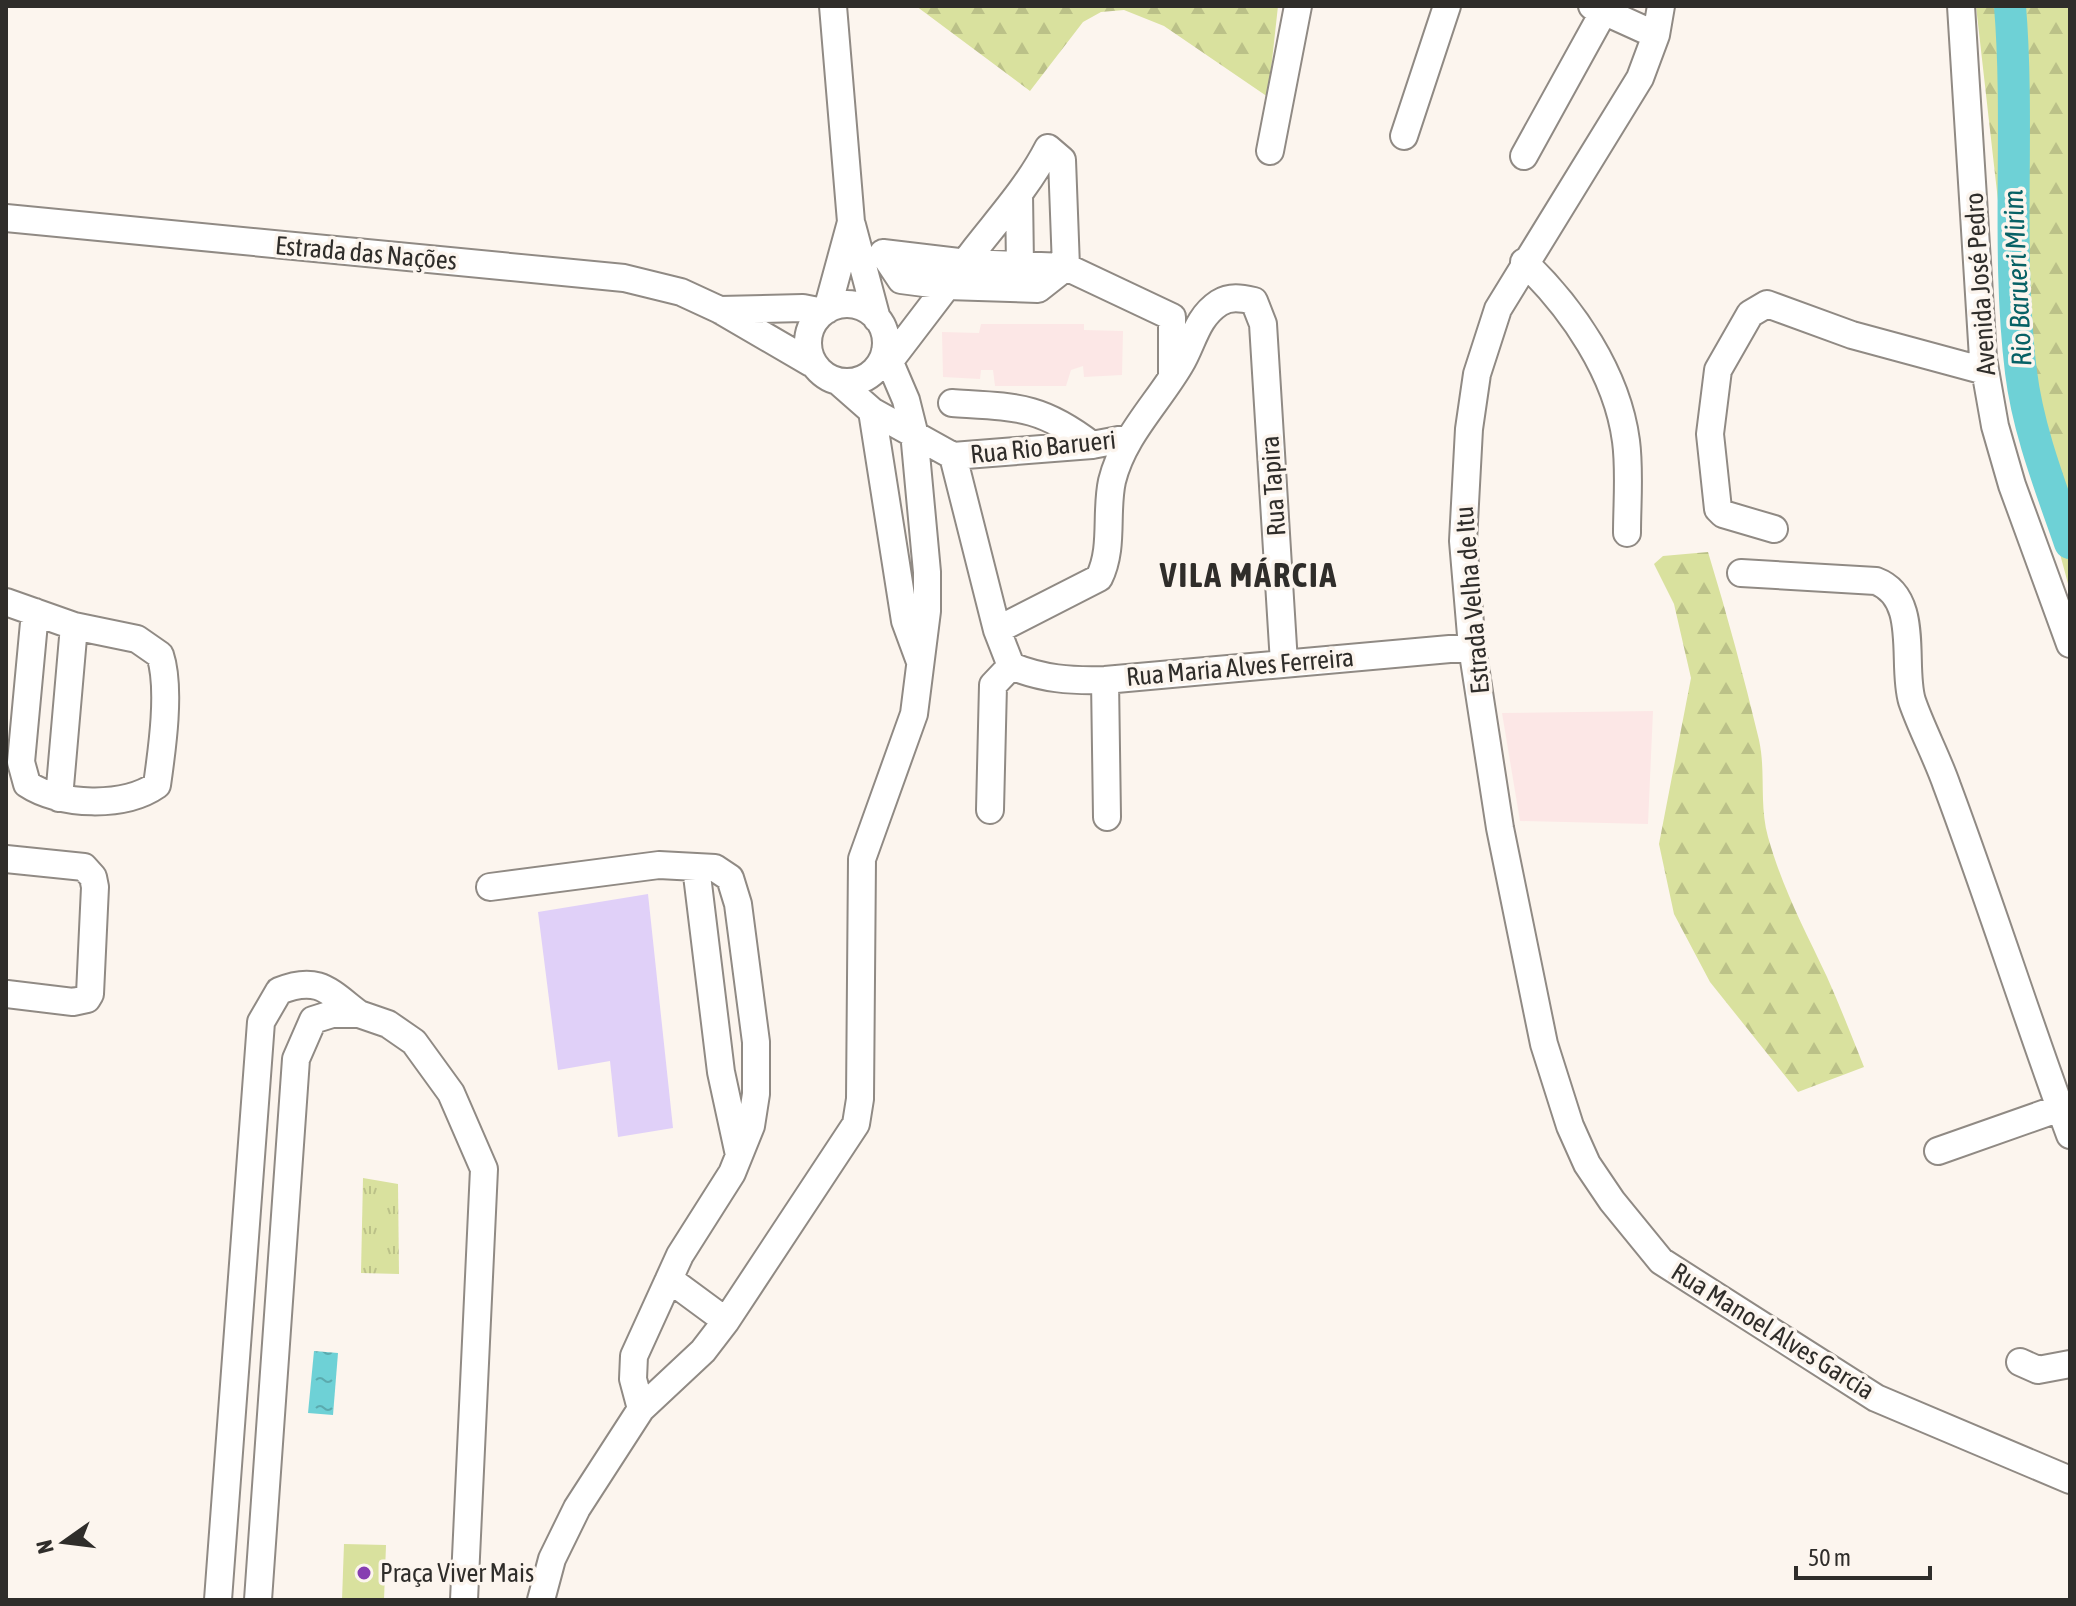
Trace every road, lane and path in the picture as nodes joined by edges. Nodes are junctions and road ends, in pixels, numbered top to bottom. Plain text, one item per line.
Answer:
1 (833, 6) edge
2 (1298, 6) edge
3 (1447, 6) edge
4 (1661, 6) edge
5 (1961, 6) edge
6 (1598, 9) edge
7 (1656, 35) junction
8 (1404, 136) dead end
9 (1270, 151) dead end
10 (1524, 156) dead end
11 (1019, 194) junction
12 (6, 218) edge
13 (851, 222) junction
14 (965, 262) junction
15 (1524, 262) junction
16 (1020, 265) junction
17 (1066, 267) junction
18 (947, 286) junction
19 (720, 310) junction
20 (825, 311) junction
21 (877, 319) junction
22 (887, 357) junction
23 (811, 363) junction
24 (1985, 371) junction
25 (1172, 377) junction
26 (839, 382) junction
27 (952, 403) dead end
28 (872, 411) junction
29 (914, 432) junction
30 (1129, 438) junction
31 (1092, 445) junction
32 (953, 456) junction
33 (1774, 529) dead end
34 (1627, 533) dead end
35 (1741, 573) dead end
36 (6, 602) edge
37 (35, 612) junction
38 (74, 626) junction
39 (997, 630) junction
40 (2070, 644) edge
41 (1472, 647) junction
42 (920, 662) junction
43 (1284, 663) junction
44 (1011, 666) junction
45 (1105, 680) junction
46 (16, 697) edge
47 (59, 798) junction
48 (990, 810) dead end
49 (1107, 817) dead end
50 (6, 859) edge
51 (696, 867) junction
52 (490, 887) dead end
53 (7, 994) edge
54 (359, 1014) junction
55 (261, 1022) junction
56 (1544, 1044) joint
57 (296, 1059) junction
58 (2060, 1108) junction
59 (2070, 1135) edge
60 (1938, 1151) dead end
61 (739, 1155) junction
62 (669, 1279) junction
63 (726, 1321) junction
64 (2020, 1362) dead end
65 (2070, 1364) edge
66 (641, 1409) junction
67 (2070, 1480) edge
68 (218, 1600) edge
69 (258, 1600) edge
70 (464, 1600) edge
71 (541, 1600) edge

1 - 13 street
2 - 9 street
3 - 8 street
4 - 7 street, Estrada Velha de Itu
5 - 24 street, Avenida José Pedro
6 - 7 street
6 - 10 street
7 - 15 street, Estrada Velha de Itu
11 - 14 street
11 - 16 street
11 - 17 street
12 - 19 street, Estrada das Nações
13 - 20 street
13 - 21 street
14 - 16 street
14 - 18 street
14 - 18 street
15 - 34 street
15 - 41 street, Estrada Velha de Itu
16 - 17 street
17 - 18 street
17 - 25 street
18 - 22 street
19 - 20 street, Estrada das Nações
19 - 23 street, Estrada das Nações
20 - 21 street
20 - 23 street
21 - 22 street
22 - 26 street
22 - 29 street
23 - 26 street
24 - 33 street
24 - 40 street, Avenida José Pedro
25 - 30 street
25 - 43 street, Rua Tapira
26 - 28 street, Rua Rio Barueri
27 - 31 street
28 - 29 street, Rua Rio Barueri
28 - 42 street
29 - 32 street, Rua Rio Barueri
29 - 42 street
30 - 31 street, Rua Rio Barueri
30 - 39 street
31 - 32 street, Rua Rio Barueri
32 - 39 street
35 - 58 street
36 - 37 street
37 - 38 street
37 - 46 street
38 - 47 street
38 - 47 street
39 - 44 street
41 - 43 street, Rua Maria Alves Ferreira
41 - 56 street, Estrada Velha de Itu
42 - 63 street
43 - 45 street, Rua Maria Alves Ferreira
44 - 45 street, Rua Maria Alves Ferreira
44 - 48 street
45 - 49 street
46 - 47 street
50 - 53 street
51 - 52 street
51 - 61 street
51 - 61 street
54 - 55 street
54 - 57 street
54 - 70 street
55 - 57 street
55 - 68 street
56 - 67 street, Rua Manoel Alves Garcia
57 - 69 street
58 - 59 street
58 - 60 street
61 - 62 street
62 - 63 street
62 - 66 street
63 - 66 street
64 - 65 street
66 - 71 street

